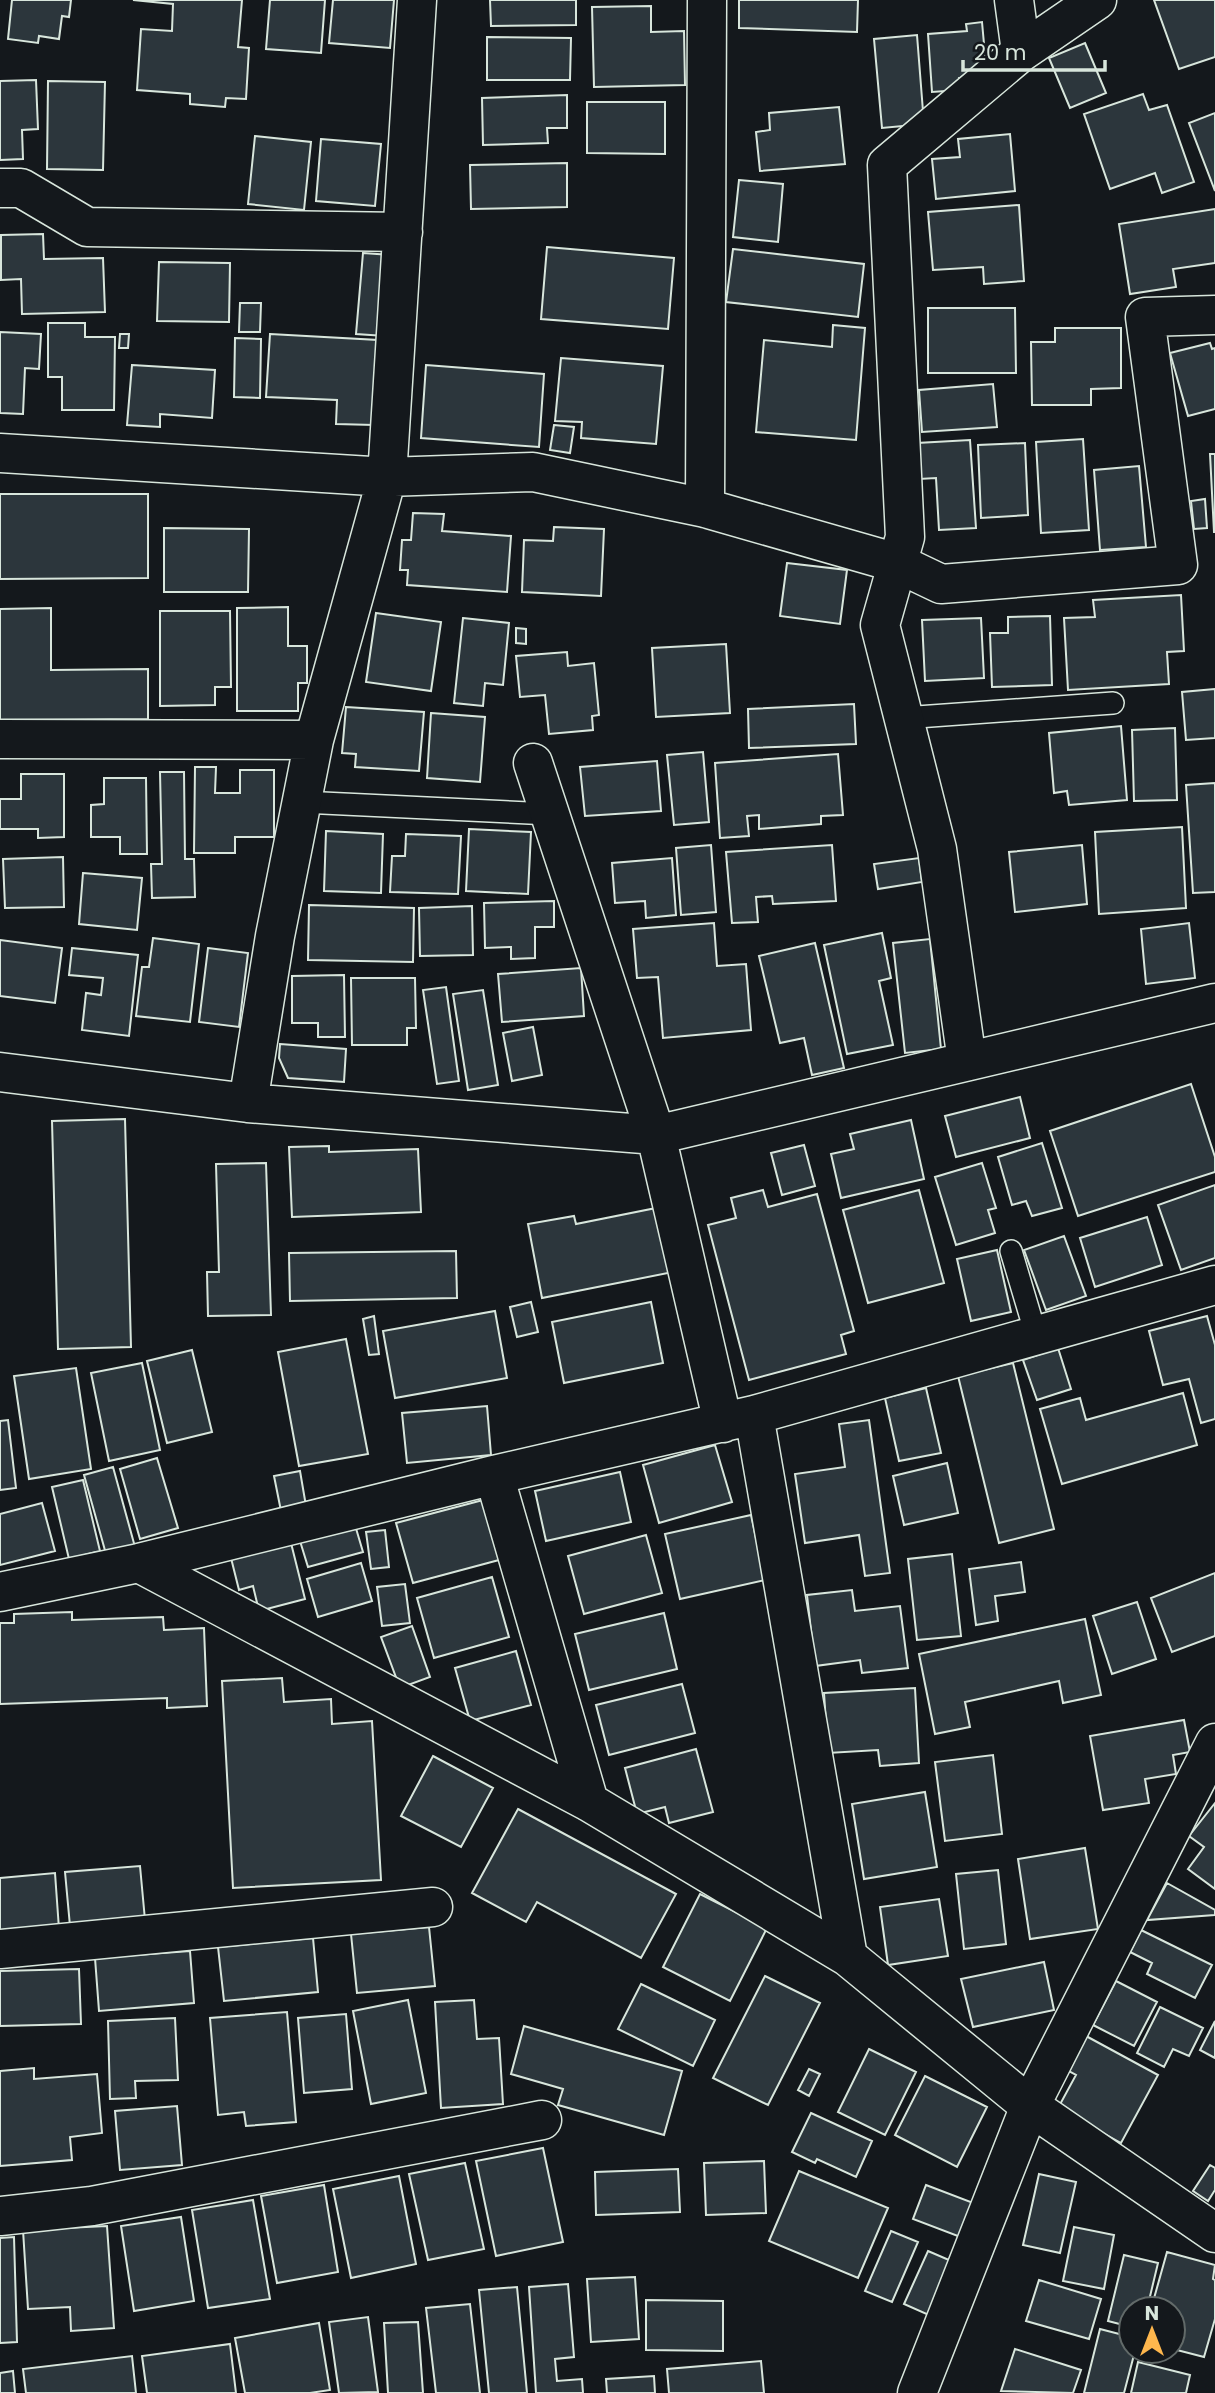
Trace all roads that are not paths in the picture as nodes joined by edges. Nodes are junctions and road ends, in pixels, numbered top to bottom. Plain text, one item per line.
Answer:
1 (417, 0) edge
2 (707, 0) edge
3 (1014, 0) edge
4 (1097, 0) edge
5 (1021, 52) junction
6 (0, 188) edge
7 (403, 232) junction
8 (1215, 315) edge
9 (0, 453) edge
10 (387, 477) junction
11 (705, 508) junction
12 (897, 563) junction
13 (1113, 703) dead end
14 (903, 718) junction
15 (0, 739) edge
16 (314, 740) junction
17 (533, 763) dead end
18 (302, 802) junction
19 (550, 814) junction
20 (1215, 1003) edge
21 (967, 1061) junction
22 (0, 1072) edge
23 (248, 1103) junction
24 (656, 1135) junction
25 (1012, 1251) dead end
26 (1215, 1285) edge
27 (1035, 1335) junction
28 (739, 1419) junction
29 (494, 1475) junction
30 (139, 1563) junction
31 (0, 1592) edge
32 (1215, 1743) edge
33 (589, 1802) junction
34 (433, 1907) dead end
35 (0, 1949) edge
36 (848, 1957) junction
37 (1030, 2106) junction
38 (542, 2120) dead end
39 (0, 2216) edge
40 (1215, 2232) edge
41 (918, 2393) edge

1 - 7 street
2 - 11 street
3 - 5 street
4 - 5 street
5 - 12 street
6 - 7 street
7 - 10 street
8 - 12 street
9 - 10 street
10 - 11 street
10 - 16 street
11 - 12 street
12 - 14 street
13 - 14 lane
14 - 21 street
15 - 16 street
16 - 18 street
17 - 19 street
18 - 19 lane
18 - 23 street
19 - 24 street
20 - 21 street
21 - 24 street
22 - 23 street
23 - 24 street
24 - 28 street
25 - 27 lane
26 - 27 street
27 - 28 street
28 - 29 street
28 - 36 street
29 - 30 street
29 - 33 street
30 - 31 street
30 - 33 street
32 - 37 street
33 - 36 street
34 - 35 street
36 - 37 street
37 - 40 street
37 - 41 street
38 - 39 street

